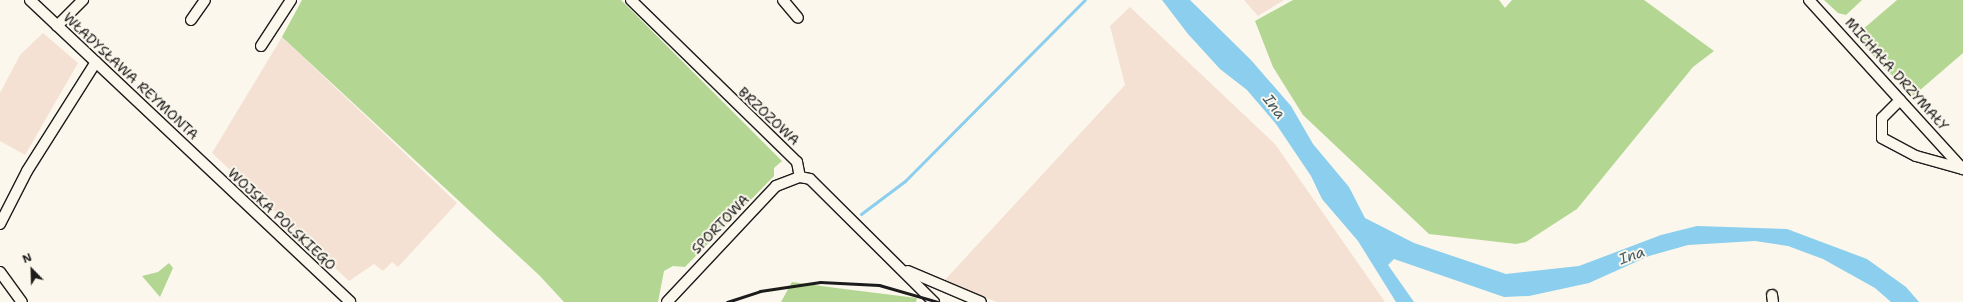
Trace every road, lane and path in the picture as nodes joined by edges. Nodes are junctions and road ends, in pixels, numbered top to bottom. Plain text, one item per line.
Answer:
1 (30, 0) edge
2 (83, 0) edge
3 (205, 0) edge
4 (291, 0) edge
5 (632, 0) edge
6 (782, 0) edge
7 (1809, 0) edge
8 (798, 18) dead end
9 (191, 20) dead end
10 (57, 26) junction
11 (261, 46) dead end
12 (96, 62) junction
13 (1900, 100) junction
14 (195, 156) joint
15 (1963, 169) edge
16 (800, 177) junction
17 (0, 224) edge
18 (903, 269) junction
19 (0, 272) edge
20 (22, 302) edge
21 (350, 302) edge
22 (667, 302) edge
23 (934, 302) edge
24 (981, 302) edge

1 - 10 street, WŁADYSŁAWA REYMONTA
2 - 10 street
3 - 9 street
4 - 11 street
5 - 16 street, BRZOZOWA
6 - 8 street
7 - 13 street, MICHAŁA DRZYMAŁY
10 - 12 street, WŁADYSŁAWA REYMONTA
12 - 14 street, WŁADYSŁAWA REYMONTA
12 - 17 street
13 - 15 street, MICHAŁA DRZYMAŁY
13 - 15 street
14 - 21 street, WOJSKA POLSKIEGO
16 - 18 street
16 - 22 street, SPORTOWA
18 - 23 street
18 - 24 street
19 - 20 street

